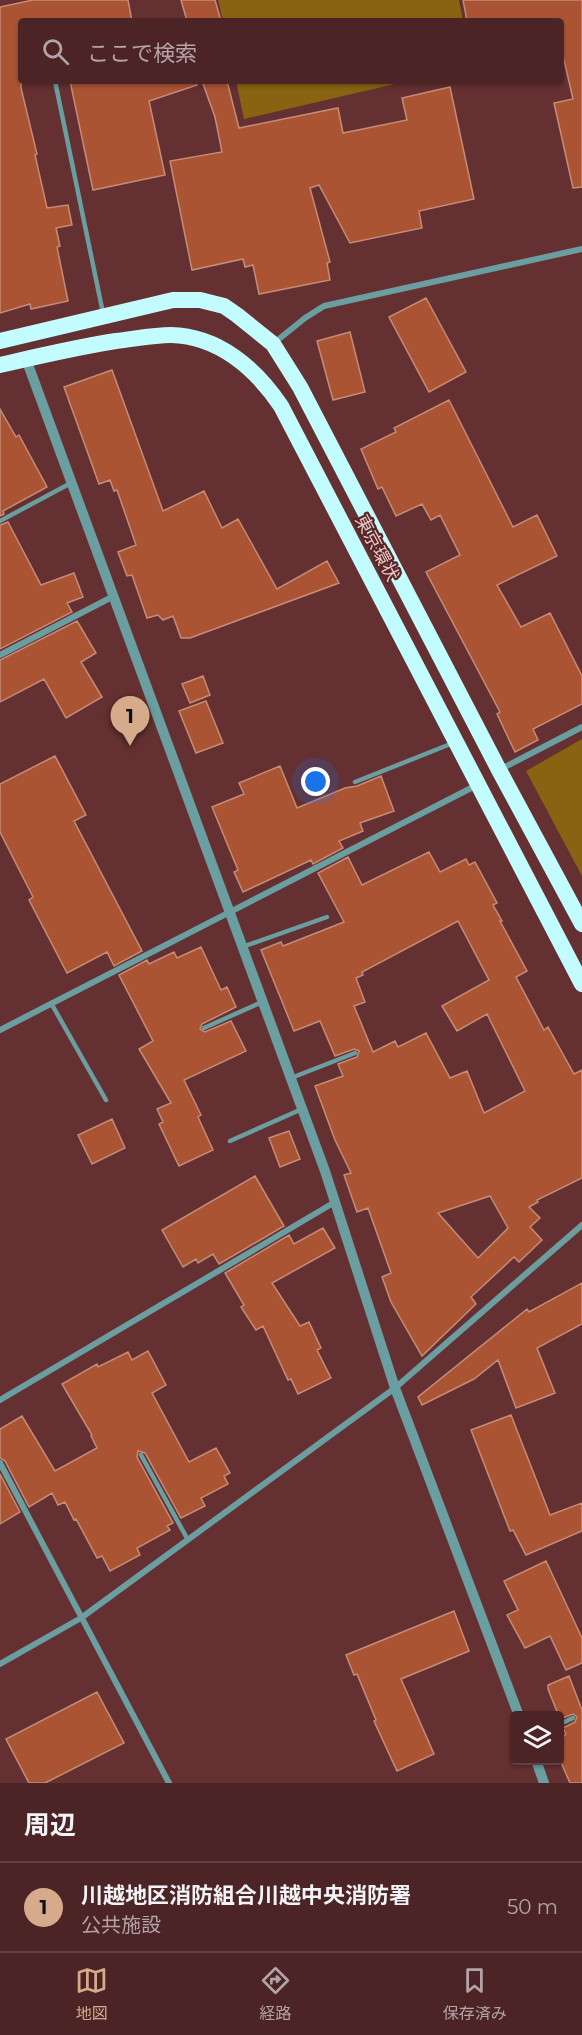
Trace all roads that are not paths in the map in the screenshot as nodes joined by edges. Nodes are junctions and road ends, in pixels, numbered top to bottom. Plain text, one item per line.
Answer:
1 (56, 84) edge
2 (582, 249) edge
3 (103, 316) junction
4 (0, 341) edge
5 (273, 344) junction
6 (26, 359) junction
7 (0, 365) edge
8 (71, 483) junction
9 (0, 521) edge
10 (112, 597) junction
11 (0, 655) edge
12 (582, 727) edge
13 (455, 742) junction
14 (499, 770) junction
15 (356, 782) dead end
16 (477, 785) junction
17 (229, 912) junction
18 (327, 917) dead end
19 (582, 924) edge
20 (242, 948) junction
21 (582, 984) edge
22 (262, 1002) junction
23 (51, 1004) junction
24 (204, 1028) dead end
25 (0, 1030) edge
26 (355, 1053) dead end
27 (291, 1078) junction
28 (106, 1100) dead end
29 (302, 1109) junction
30 (230, 1141) dead end
31 (335, 1202) junction
32 (582, 1225) edge
33 (395, 1388) junction
34 (0, 1400) edge
35 (141, 1455) dead end
36 (0, 1463) edge
37 (188, 1540) junction
38 (81, 1618) junction
39 (0, 1664) edge
40 (517, 1711) edge
41 (573, 1718) dead end
42 (564, 1722) edge
43 (537, 1765) edge
44 (169, 1783) edge
45 (544, 1783) edge

1 - 3 lane
2 - 5 street
3 - 4 highway, 東京環状
3 - 5 highway, 東京環状
5 - 14 highway, 東京環状
6 - 7 highway, 東京環状
6 - 8 street
6 - 13 highway, 東京環状
8 - 9 lane
8 - 10 street
10 - 11 street
10 - 17 street
12 - 14 street
13 - 15 lane
13 - 16 highway, 東京環状
14 - 19 highway, 東京環状
16 - 17 street
16 - 21 highway, 東京環状
17 - 20 street
17 - 23 street
18 - 20 lane
20 - 22 street
22 - 24 lane
22 - 27 street
23 - 25 street
23 - 28 lane
26 - 27 lane
27 - 29 street
29 - 30 lane
29 - 31 street
31 - 33 street
31 - 34 street
32 - 33 street
33 - 37 street
33 - 40 street
35 - 37 lane
36 - 38 street
37 - 38 street
38 - 39 street
38 - 44 street
41 - 42 lane
43 - 45 street

